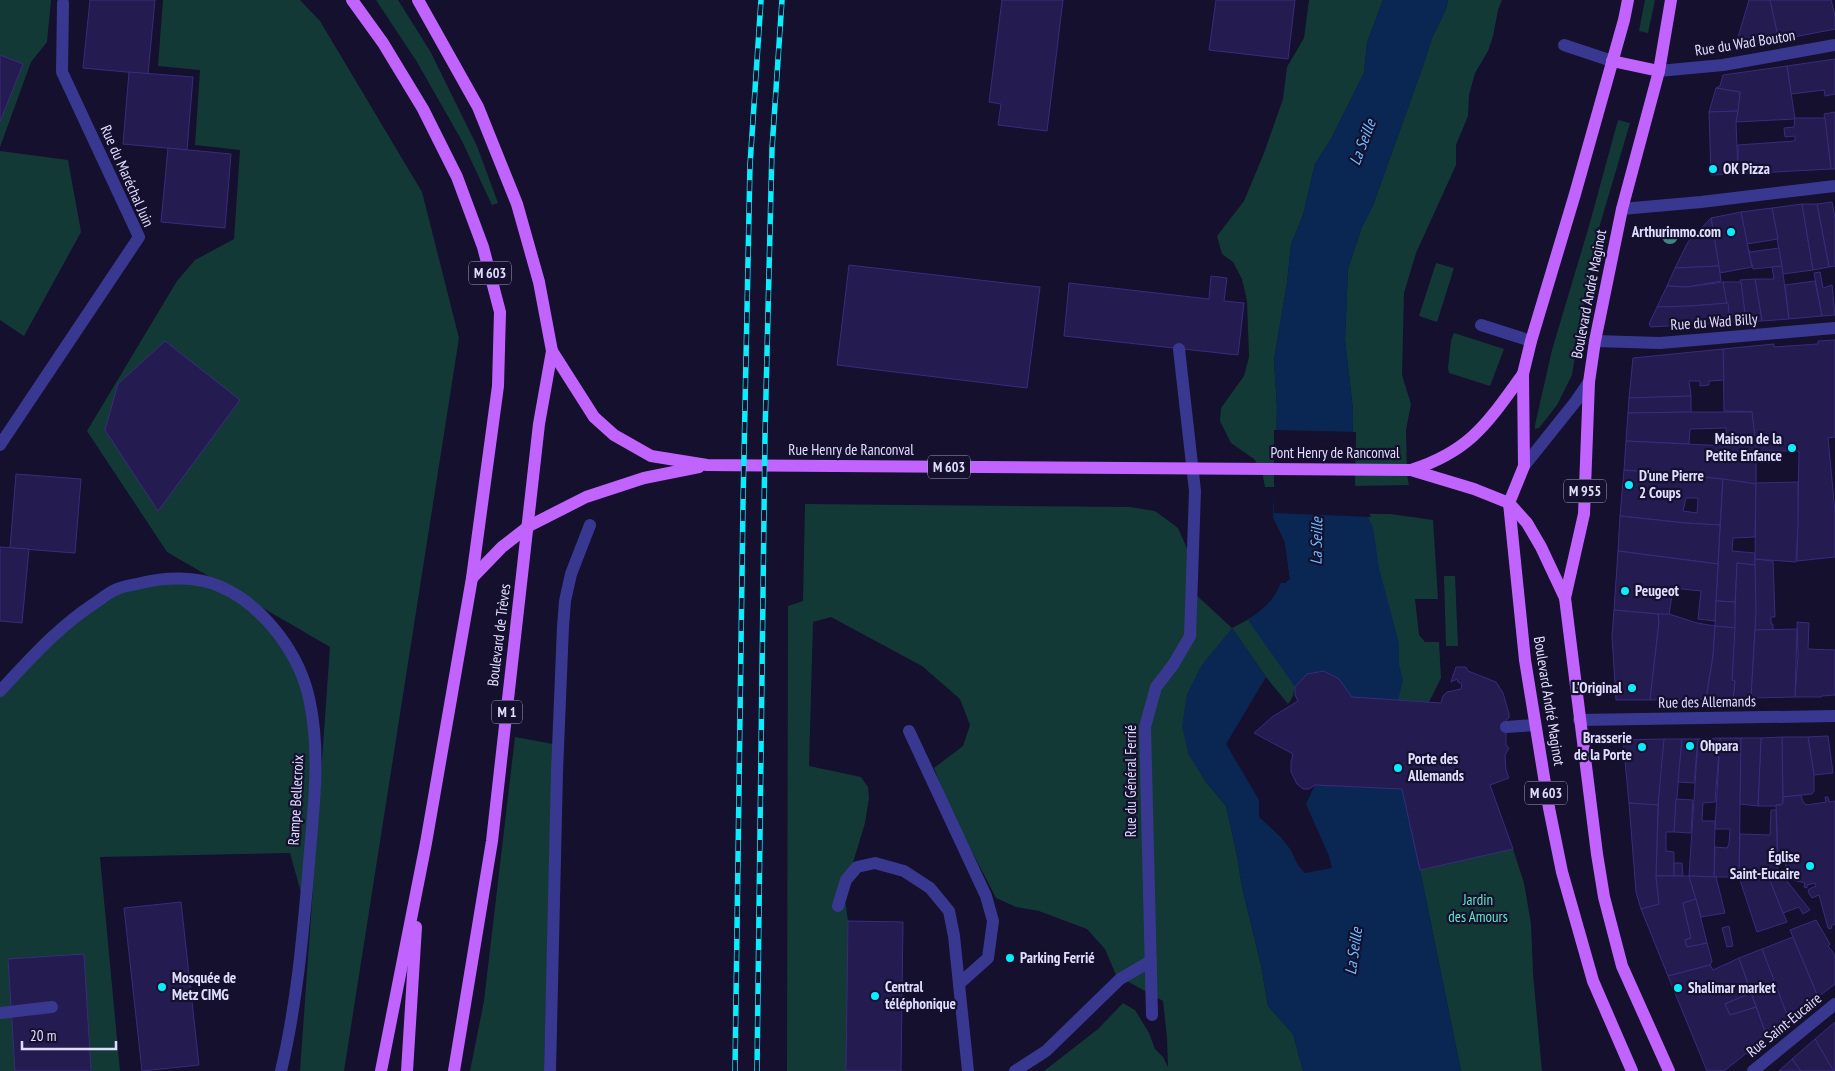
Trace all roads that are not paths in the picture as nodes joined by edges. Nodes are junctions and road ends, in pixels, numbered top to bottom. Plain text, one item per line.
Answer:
1 (352, 0) edge
2 (418, 0) edge
3 (1628, 0) edge
4 (1671, 0) edge
5 (63, 3) dead end
6 (1564, 45) dead end
7 (1835, 45) edge
8 (1612, 61) junction
9 (1659, 70) junction
10 (1835, 186) edge
11 (1622, 209) junction
12 (1481, 325) dead end
13 (1835, 328) edge
14 (1531, 340) junction
15 (1595, 341) junction
16 (1180, 349) dead end
17 (552, 351) junction
18 (1524, 374) junction
19 (1589, 382) junction
20 (0, 445) edge
21 (707, 465) junction
22 (1524, 466) junction
23 (1192, 468) junction
24 (1258, 469) joint
25 (1411, 470) junction
26 (1509, 502) junction
27 (590, 525) dead end
28 (529, 526) junction
29 (472, 578) junction
30 (1565, 598) junction
31 (0, 692) edge
32 (1835, 716) edge
33 (1579, 720) junction
34 (1535, 725) junction
35 (1506, 727) dead end
36 (909, 731) dead end
37 (418, 884) junction
38 (838, 906) dead end
39 (1151, 961) junction
40 (960, 983) junction
41 (1835, 1004) edge
42 (52, 1007) dead end
43 (0, 1013) edge
44 (1152, 1016) dead end
45 (281, 1071) edge
46 (381, 1071) edge
47 (407, 1071) edge
48 (454, 1071) edge
49 (550, 1071) edge
50 (968, 1071) edge
51 (1015, 1071) edge
52 (1632, 1071) edge
53 (1669, 1071) edge
54 (1753, 1071) edge

1 - 29 main road, M 603
2 - 17 main road, M 603
3 - 8 main road, Boulevard André Maginot
4 - 9 main road, Boulevard André Maginot / M 955
5 - 20 street, Rue du Maréchal Juin
6 - 8 street
7 - 9 street, Rue du Wad Bouton
8 - 9 main road
8 - 14 main road, Boulevard André Maginot
9 - 11 main road, Boulevard André Maginot / M 955
10 - 11 street
11 - 15 main road, Boulevard André Maginot / M 955
12 - 14 street
13 - 15 street, Rue du Wad Billy
14 - 18 main road, Boulevard André Maginot
15 - 19 main road, Boulevard André Maginot / M 955
16 - 23 street, Rue du Général Ferrié
17 - 21 main road, Rue Henry de Ranconval / M 603
17 - 28 main road, Boulevard de Trèves / M 1
18 - 22 main road, Boulevard André Maginot
18 - 25 main road
19 - 22 street
19 - 30 main road, Boulevard André Maginot / M 955
21 - 23 main road, Rue Henry de Ranconval / M 603
21 - 28 main road, M 603
22 - 26 main road, Boulevard André Maginot
23 - 24 main road, Rue Henry de Ranconval / M 603
23 - 39 street, Rue du Général Ferrié
24 - 25 main road, Pont Henry de Ranconval / M 603
25 - 26 main road, M 603
26 - 30 main road, Boulevard André Maginot / M 603
26 - 34 main road, Boulevard André Maginot / M 603
27 - 49 street
28 - 29 main road, M 603
28 - 48 main road, Boulevard de Trèves / M 1
29 - 37 main road
30 - 33 main road, Boulevard André Maginot / M 603
31 - 45 street, Rampe Bellecroix
32 - 33 street, Rue des Allemands
33 - 53 main road, Boulevard André Maginot / M 603
34 - 35 street
34 - 52 main road, Boulevard André Maginot / M 603
36 - 40 street
37 - 46 main road
37 - 47 main road
38 - 40 street
39 - 44 street, Rue du Général Ferrié
39 - 51 street
40 - 50 street
41 - 54 street, Rue Saint-Eucaire
42 - 43 street

